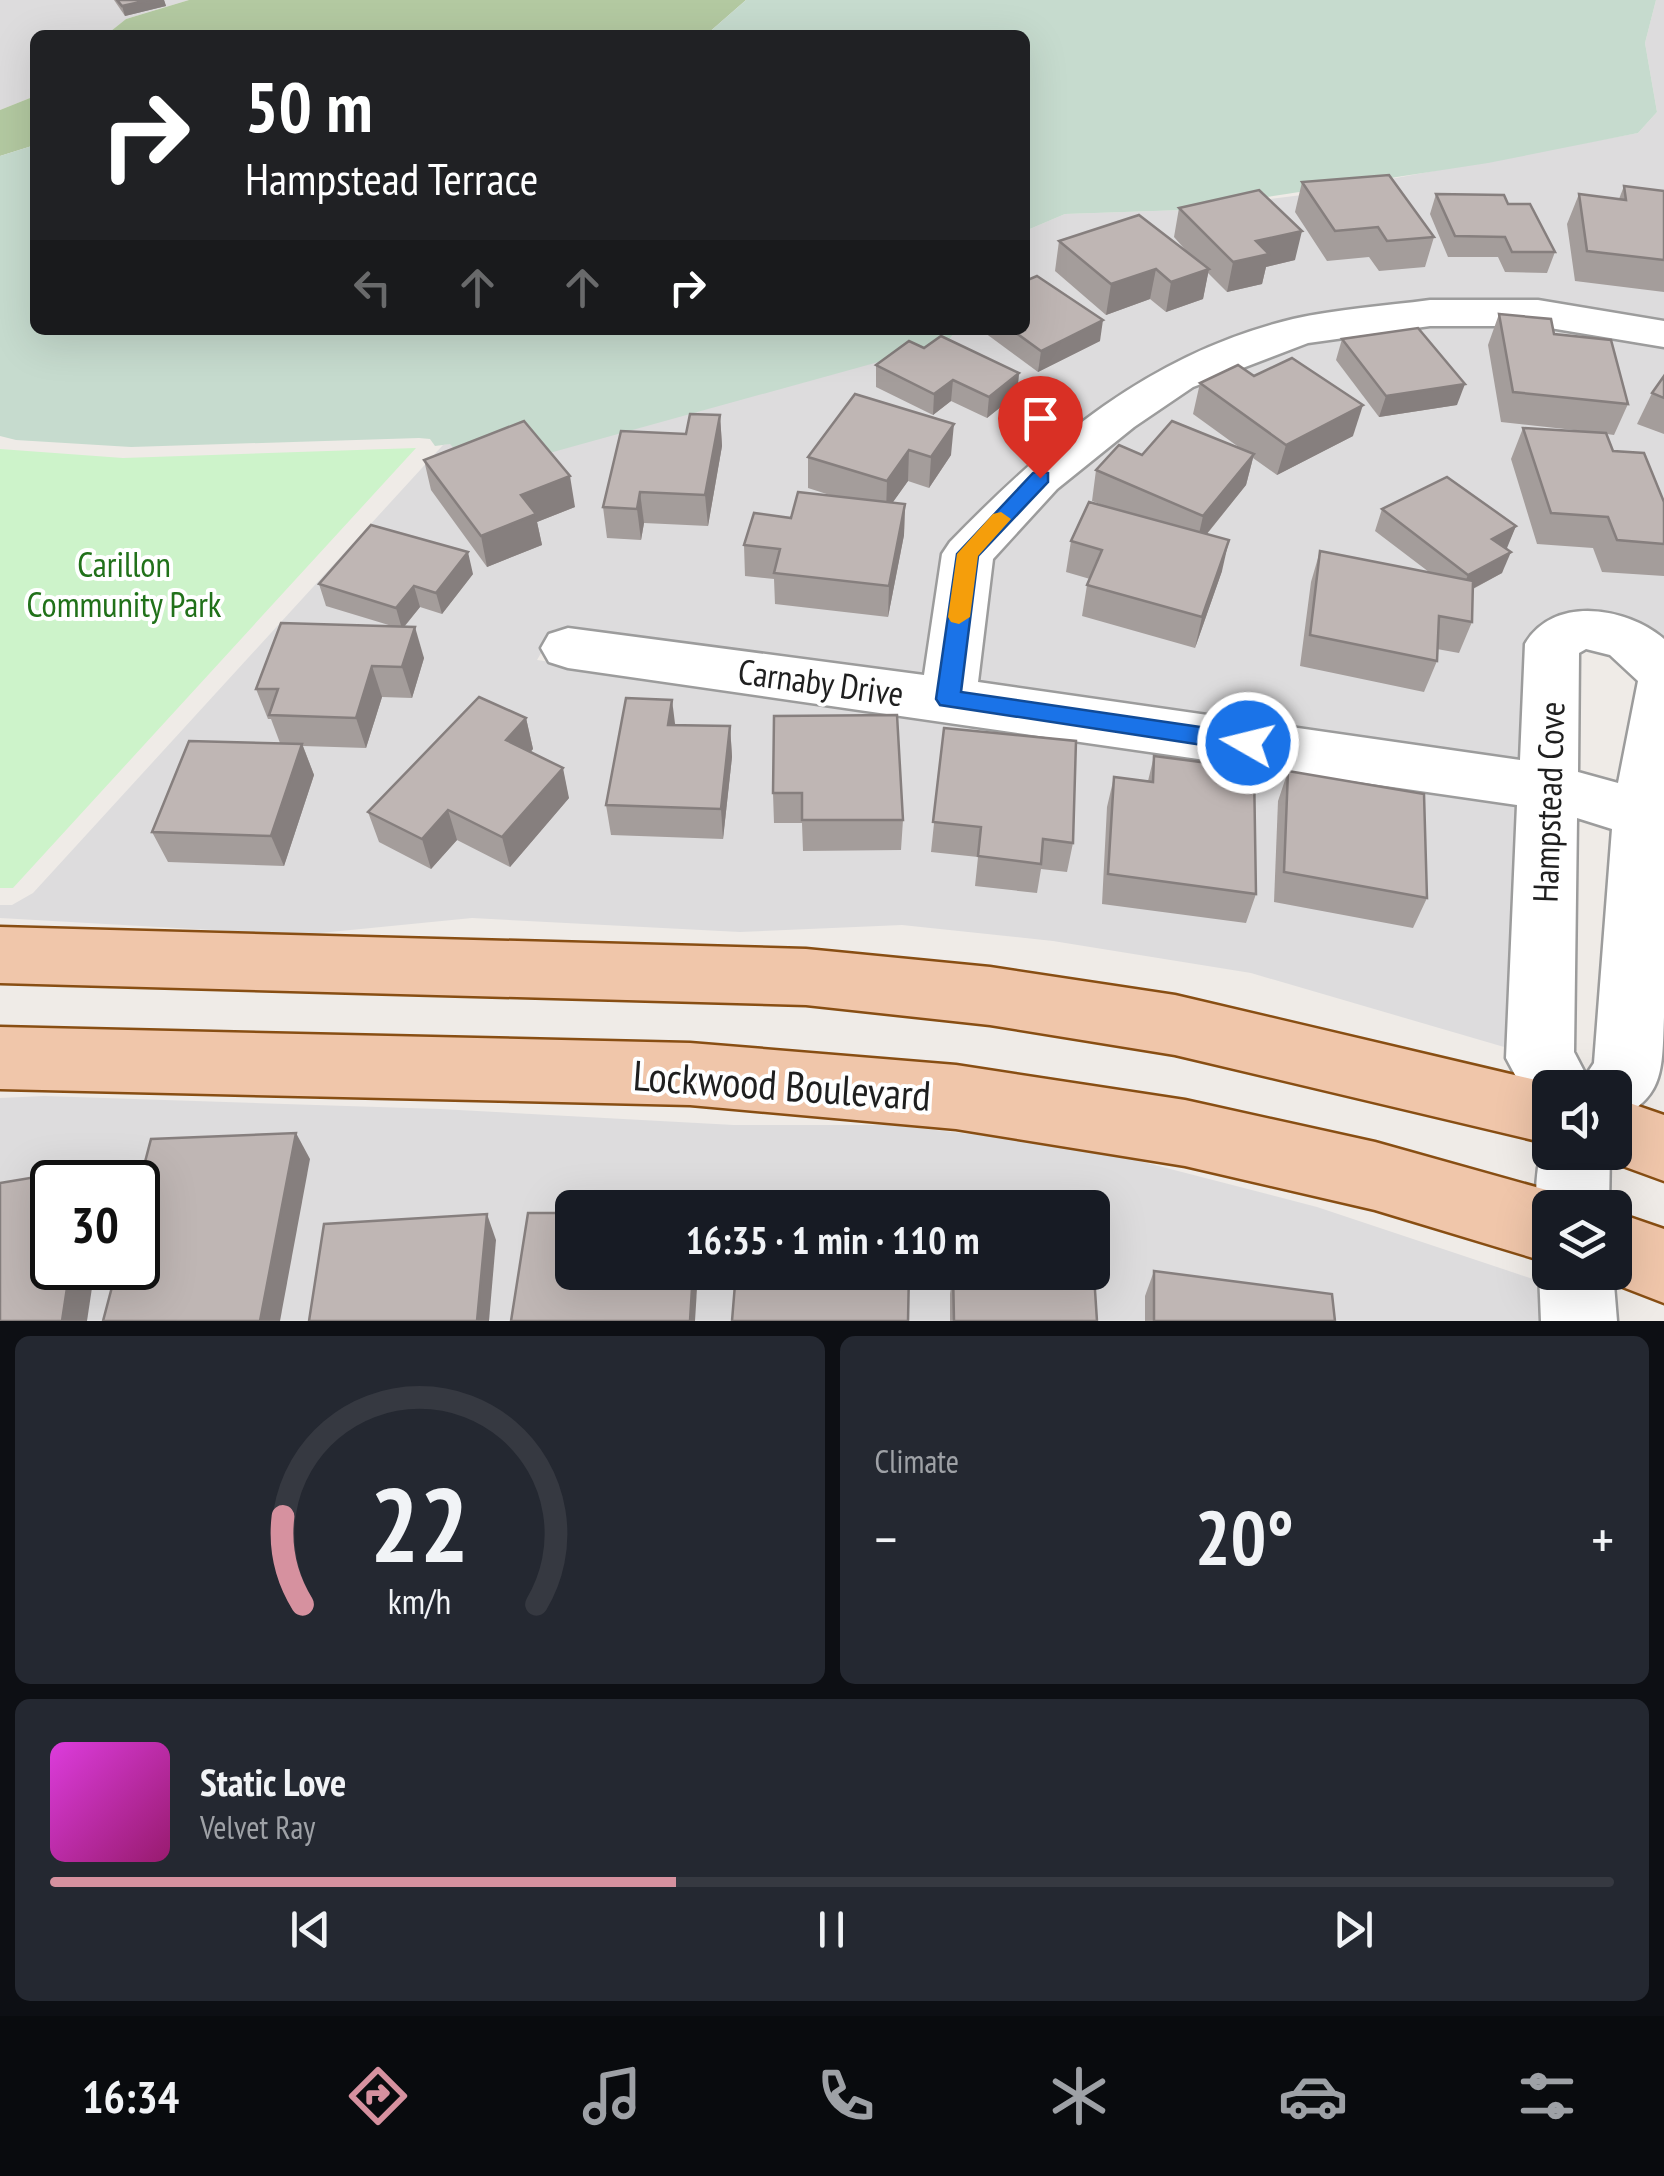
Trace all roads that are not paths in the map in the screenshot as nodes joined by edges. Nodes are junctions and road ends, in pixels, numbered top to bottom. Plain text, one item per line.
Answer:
1 (1664, 334) edge
2 (568, 648) dead end
3 (1664, 674) edge
4 (1664, 685) edge
5 (948, 699) junction
6 (1549, 788) junction
7 (1653, 816) edge
8 (0, 956) edge
9 (0, 1058) edge
10 (1547, 1070) edge
11 (1628, 1070) edge
12 (1532, 1108) edge
13 (1632, 1137) edge
14 (1664, 1148) edge
15 (1532, 1222) edge
16 (1632, 1254) edge
17 (1664, 1266) edge
18 (1577, 1290) edge
19 (1579, 1321) edge

1 - 5 street
2 - 5 street, Carnaby Drive
3 - 6 street, Hampstead Cove
4 - 7 street
5 - 6 street, Carnaby Drive
6 - 7 street, Carnaby Drive
6 - 10 street, Hampstead Cove
7 - 11 street
8 - 12 main road
9 - 15 main road, Lockwood Boulevard
13 - 14 main road
16 - 17 main road
18 - 19 street

